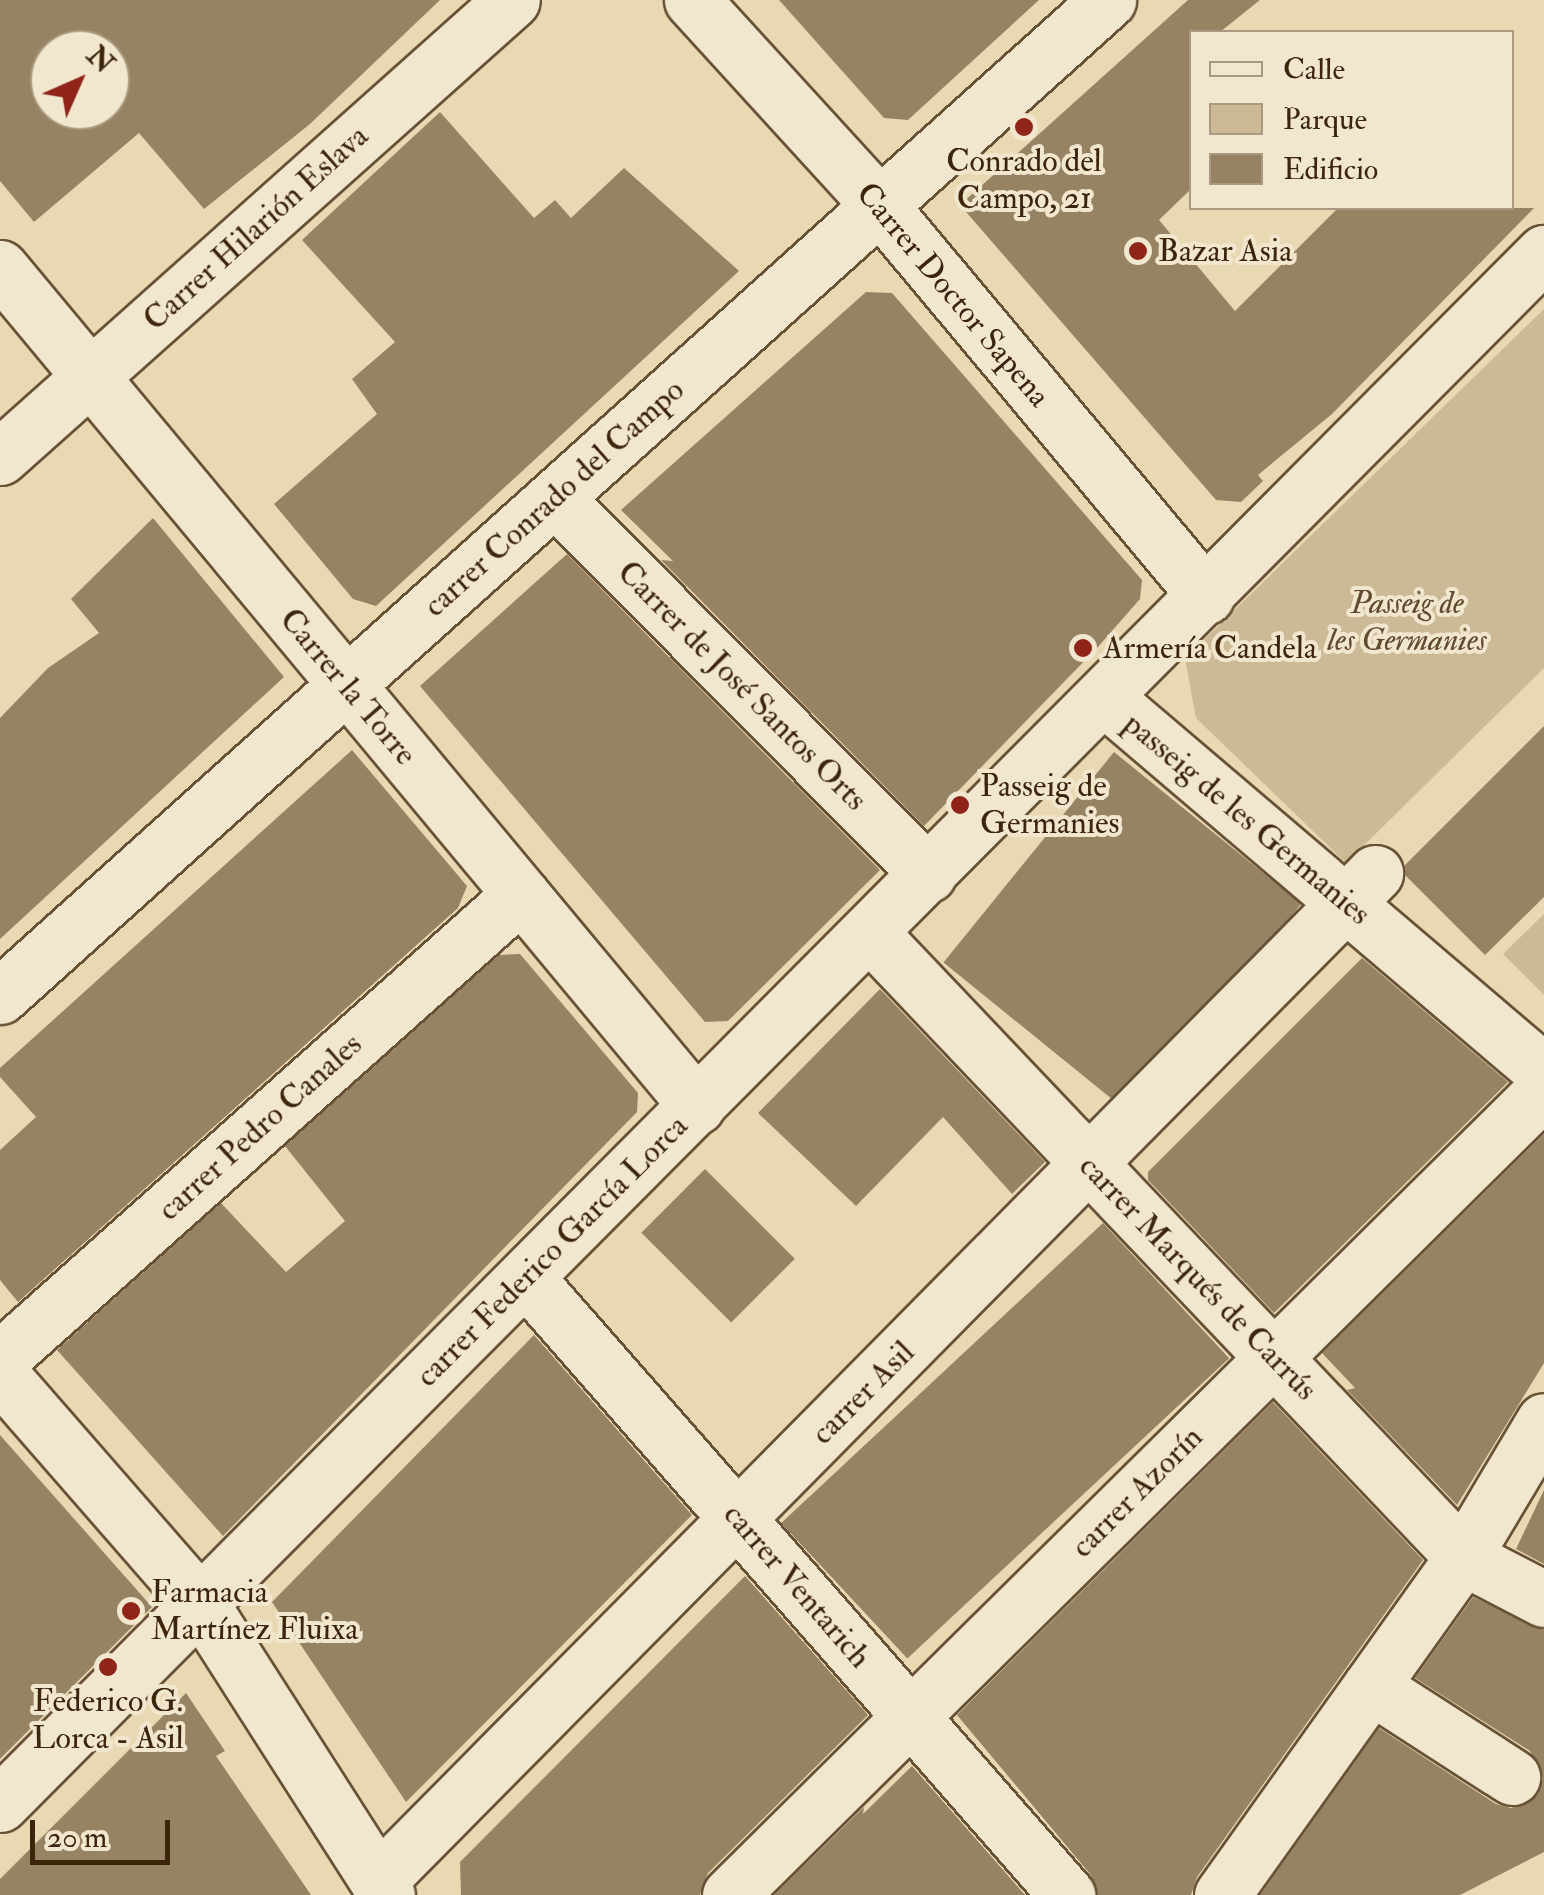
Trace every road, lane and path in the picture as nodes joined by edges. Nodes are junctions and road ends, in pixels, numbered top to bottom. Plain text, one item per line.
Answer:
1 (512, 0) edge
2 (692, 0) edge
3 (1108, 0) edge
4 (879, 205) junction
5 (1544, 253) edge
6 (0, 268) edge
7 (90, 375) junction
8 (0, 457) edge
9 (556, 498) junction
10 (1206, 596) junction
11 (347, 685) junction
12 (1106, 699) junction
13 (928, 874) junction
14 (1362, 889) junction
15 (521, 894) junction
16 (870, 933) junction
17 (0, 996) edge
18 (1544, 1072) edge
19 (1544, 1090) edge
20 (697, 1106) junction
21 (1090, 1165) junction
22 (526, 1278) junction
23 (1274, 1357) junction
24 (0, 1359) edge
25 (0, 1374) edge
26 (1544, 1420) edge
27 (738, 1519) junction
28 (1463, 1557) junction
29 (1544, 1598) edge
30 (200, 1603) junction
31 (1371, 1686) junction
32 (910, 1716) junction
33 (1512, 1778) dead end
34 (0, 1804) edge
35 (382, 1888) edge
36 (730, 1895) edge
37 (1066, 1895) edge
38 (1222, 1895) edge

1 - 7 street, Carrer Hilarión Eslava
2 - 4 street, Carrer Doctor Sapena
3 - 4 street, carrer Conrado del Campo
4 - 9 street, carrer Conrado del Campo
4 - 10 street, Carrer Doctor Sapena
5 - 10 street, passeig de les Germanies
6 - 7 street, Carrer la Torre
7 - 8 street, Carrer Hilarión Eslava
7 - 11 street, Carrer la Torre
9 - 11 street, carrer Conrado del Campo
9 - 13 street, Carrer de José Santos Orts
10 - 12 street, passeig de les Germanies
11 - 15 street, Carrer la Torre
11 - 17 street, carrer Conrado del Campo
12 - 13 street, carrer Federico García Lorca
12 - 14 street, passeig de les Germanies
13 - 16 street, carrer Federico García Lorca
14 - 18 street, passeig de les Germanies
14 - 21 street, carrer Asil
15 - 20 street, Carrer la Torre
15 - 24 street, carrer Pedro Canales
16 - 20 street, carrer Federico García Lorca
16 - 21 street, carrer Marqués de Carrús
19 - 23 street, carrer Azorín
20 - 22 street, carrer Federico García Lorca
21 - 23 street, carrer Marqués de Carrús
21 - 27 street, carrer Asil
22 - 27 street, carrer Ventarich
22 - 30 street, carrer Federico García Lorca
23 - 28 street, carrer Marqués de Carrús
23 - 32 street, carrer Azorín
25 - 30 street
26 - 28 street
27 - 32 street, carrer Ventarich
27 - 35 street, carrer Asil
28 - 29 street, carrer Marqués de Carrús
28 - 31 street
30 - 34 street, carrer Federico García Lorca
30 - 35 street
31 - 33 street
31 - 38 street
32 - 36 street, carrer Azorín
32 - 37 street, carrer Ventarich

